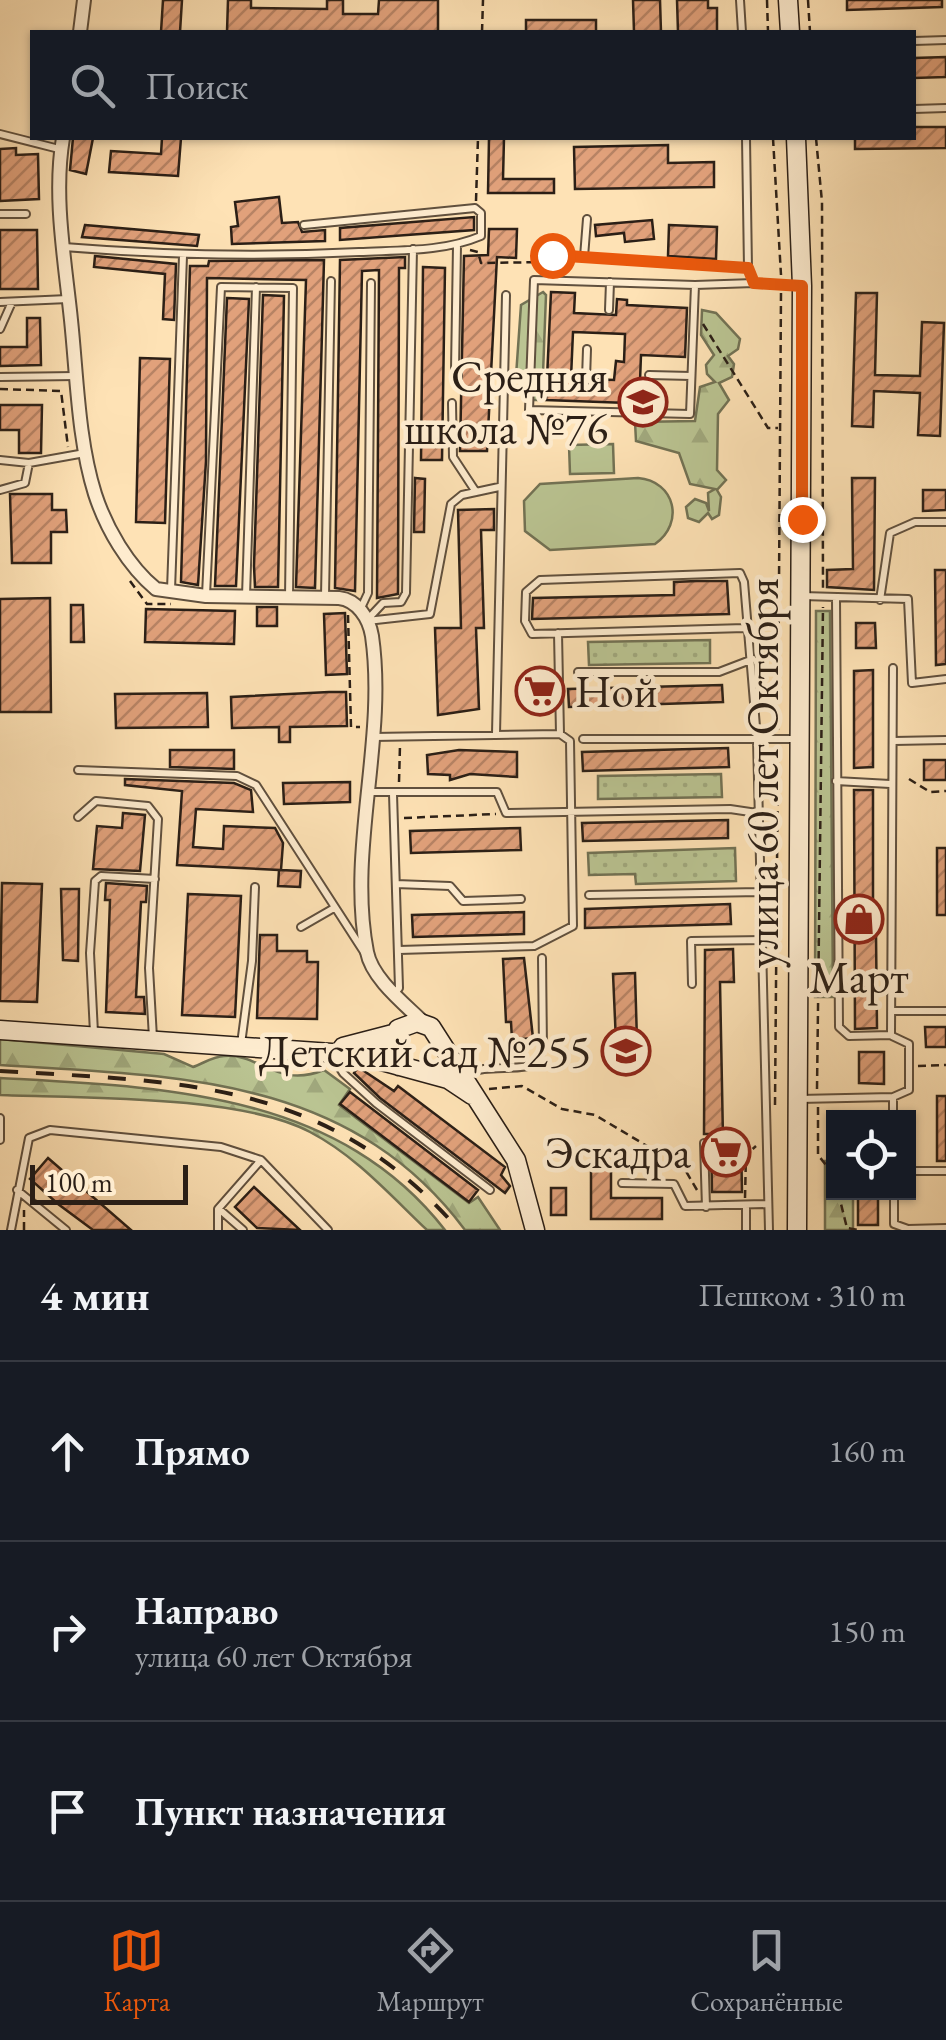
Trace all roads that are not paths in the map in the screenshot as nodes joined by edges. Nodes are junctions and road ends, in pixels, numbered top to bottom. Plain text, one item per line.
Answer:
1 (84, 0) edge
2 (740, 0) edge
3 (788, 0) edge
4 (80, 30) edge
5 (742, 30) edge
6 (790, 30) edge
7 (946, 40) edge
8 (916, 41) edge
9 (946, 108) edge
10 (916, 109) edge
11 (0, 134) edge
12 (30, 139) edge
13 (37, 140) edge
14 (746, 140) edge
15 (796, 140) edge
16 (62, 144) edge
17 (0, 214) edge
18 (26, 214) dead end
19 (587, 220) dead end
20 (304, 225) dead end
21 (457, 246) junction
22 (64, 247) junction
23 (413, 250) junction
24 (552, 255) dead end
25 (183, 256) junction
26 (584, 257) junction
27 (748, 268) junction
28 (331, 281) dead end
29 (610, 282) junction
30 (371, 283) dead end
31 (754, 283) junction
32 (696, 285) junction
33 (802, 286) junction
34 (256, 288) junction
35 (506, 294) dead end
36 (69, 299) junction
37 (0, 302) edge
38 (12, 302) junction
39 (608, 310) dead end
40 (0, 329) edge
41 (587, 349) dead end
42 (456, 370) dead end
43 (649, 375) dead end
44 (77, 376) junction
45 (691, 376) junction
46 (0, 377) edge
47 (586, 379) dead end
48 (586, 402) dead end
49 (452, 403) dead end
50 (585, 412) junction
51 (86, 453) junction
52 (0, 460) edge
53 (29, 463) junction
54 (499, 486) junction
55 (0, 490) edge
56 (476, 492) junction
57 (946, 522) edge
58 (206, 596) junction
59 (246, 596) junction
60 (801, 596) junction
61 (288, 598) junction
62 (325, 598) junction
63 (836, 598) junction
64 (177, 599) junction
65 (880, 600) junction
66 (363, 615) junction
67 (744, 628) junction
68 (558, 633) junction
69 (753, 659) junction
70 (893, 668) dead end
71 (578, 672) dead end
72 (946, 679) edge
73 (368, 732) junction
74 (496, 734) junction
75 (560, 734) junction
76 (583, 739) dead end
77 (757, 739) junction
78 (800, 739) junction
79 (946, 740) edge
80 (894, 741) junction
81 (78, 770) dead end
82 (836, 781) junction
83 (890, 784) junction
84 (368, 792) junction
85 (396, 794) junction
86 (571, 813) junction
87 (757, 813) junction
88 (78, 817) dead end
89 (155, 879) junction
90 (396, 884) junction
91 (255, 886) dead end
92 (760, 892) junction
93 (589, 894) dead end
94 (521, 899) dead end
95 (334, 908) junction
96 (301, 927) dead end
97 (764, 940) junction
98 (399, 950) junction
99 (368, 957) junction
100 (542, 958) dead end
101 (692, 984) dead end
102 (394, 994) junction
103 (891, 1011) junction
104 (946, 1011) edge
105 (424, 1024) junction
106 (0, 1030) edge
107 (395, 1031) junction
108 (94, 1035) junction
109 (892, 1036) junction
110 (153, 1040) junction
111 (440, 1044) junction
112 (240, 1046) junction
113 (322, 1050) junction
114 (399, 1066) junction
115 (420, 1071) junction
116 (475, 1093) junction
117 (893, 1097) junction
118 (798, 1099) junction
119 (893, 1110) edge
120 (0, 1118) edge
121 (0, 1140) edge
122 (704, 1143) dead end
123 (261, 1160) junction
124 (916, 1171) edge
125 (946, 1171) edge
126 (622, 1183) dead end
127 (17, 1190) junction
128 (490, 1190) dead end
129 (894, 1200) edge
130 (706, 1202) junction
131 (746, 1202) junction
132 (768, 1204) junction
133 (218, 1208) junction
134 (946, 1228) edge
135 (11, 1230) edge
136 (66, 1230) edge
137 (218, 1230) edge
138 (243, 1230) edge
139 (328, 1230) edge
140 (535, 1230) edge
141 (746, 1230) edge
142 (770, 1230) edge
143 (796, 1230) edge

1 - 4 street
2 - 5 lane
3 - 6 main road
7 - 8 lane
9 - 10 lane
11 - 12 lane
13 - 16 lane
14 - 27 lane
15 - 33 main road, улица 60 лет Октября
16 - 22 street
17 - 18 lane
19 - 26 lane
20 - 21 lane
21 - 23 lane
21 - 42 lane
22 - 25 lane
22 - 36 street
23 - 25 lane
23 - 66 lane
24 - 26 lane
25 - 64 lane
26 - 27 lane
27 - 31 lane
28 - 62 lane
29 - 32 lane
29 - 39 lane
29 - 50 lane
30 - 66 lane
31 - 32 lane
31 - 33 lane
32 - 45 lane
33 - 60 main road, улица 60 лет Октября
34 - 58 lane
34 - 59 lane
34 - 61 lane
35 - 54 lane
36 - 38 lane
36 - 44 street
37 - 38 lane
38 - 40 lane
41 - 47 lane
43 - 45 lane
44 - 46 lane
44 - 51 street
45 - 50 lane
48 - 50 lane
49 - 56 lane
51 - 53 lane
51 - 64 street
52 - 53 lane
53 - 55 lane
54 - 56 lane
54 - 74 lane
56 - 66 lane
57 - 65 lane
58 - 59 street
58 - 64 street
59 - 61 street
60 - 63 lane
60 - 78 main road, улица 60 лет Октября
61 - 62 street
62 - 66 street
63 - 65 lane
63 - 82 lane
65 - 72 lane
66 - 73 street
67 - 68 lane
67 - 68 lane
67 - 69 lane
68 - 75 lane
69 - 71 lane
69 - 77 lane
70 - 80 lane
73 - 74 lane
73 - 84 street
74 - 75 lane
75 - 86 lane
76 - 77 lane
77 - 78 lane
77 - 87 lane
78 - 118 main road, улица 60 лет Октября
79 - 80 lane
80 - 83 lane
81 - 95 lane
82 - 83 lane
82 - 109 lane
83 - 103 lane
84 - 85 lane
84 - 99 street
85 - 86 lane
85 - 90 lane
86 - 87 lane
86 - 98 lane
87 - 92 lane
88 - 89 lane
89 - 108 lane
89 - 110 lane
90 - 94 lane
90 - 98 lane
91 - 112 lane
92 - 93 lane
92 - 97 lane
95 - 96 lane
95 - 99 lane
97 - 101 lane
97 - 132 lane
98 - 102 lane
99 - 102 street
100 - 116 lane
102 - 105 street
102 - 107 street
103 - 104 lane
103 - 109 lane
105 - 107 main road
105 - 111 main road
106 - 108 main road
107 - 113 main road
107 - 114 main road
108 - 110 main road
109 - 117 lane
110 - 112 main road
111 - 115 main road
111 - 116 main road
112 - 113 main road
113 - 114 main road
113 - 128 lane
114 - 115 main road
115 - 116 main road
116 - 140 main road
117 - 118 lane
117 - 119 lane
118 - 143 main road, улица 60 лет Октября
120 - 121 lane
122 - 130 lane
123 - 127 lane
123 - 133 lane
123 - 139 lane
124 - 125 lane
126 - 130 lane
127 - 135 lane
127 - 136 lane
129 - 134 lane
130 - 131 lane
131 - 132 lane
131 - 141 lane
132 - 142 lane
133 - 137 lane
133 - 138 lane

